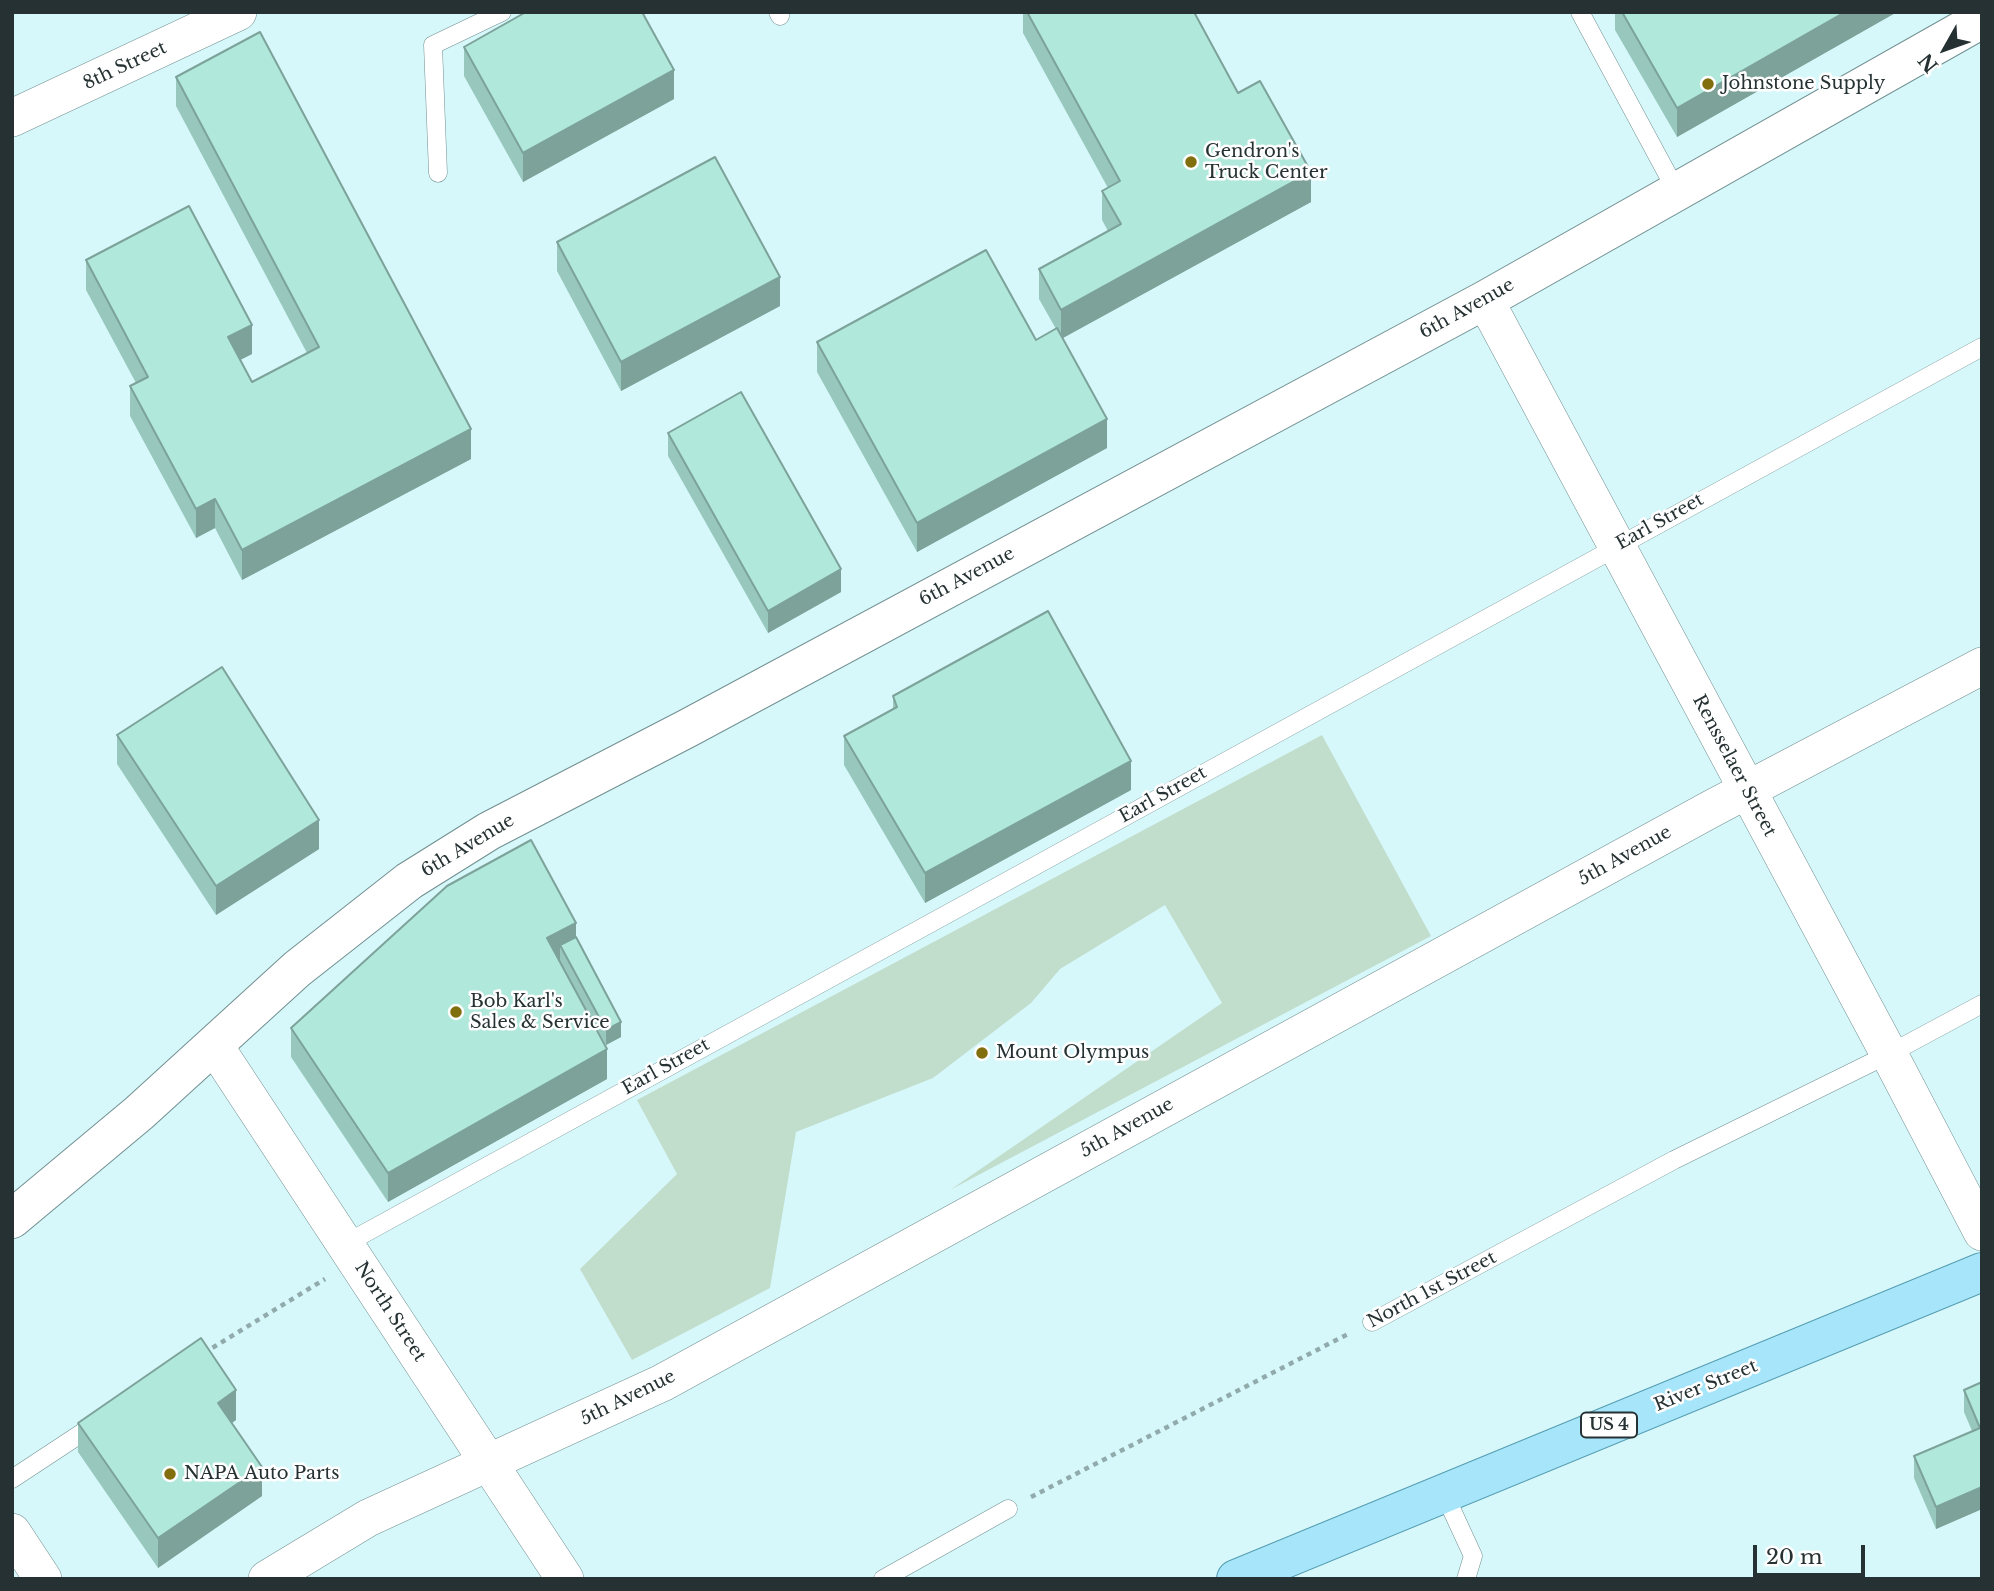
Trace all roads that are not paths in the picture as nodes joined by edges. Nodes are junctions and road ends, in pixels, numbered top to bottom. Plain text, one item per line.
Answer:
1 (238, 12) edge
2 (502, 12) edge
3 (1580, 12) edge
4 (1982, 19) edge
5 (12, 118) edge
6 (438, 173) dead end
7 (1677, 192) junction
8 (1485, 300) junction
9 (1982, 347) edge
10 (1617, 546) junction
11 (1982, 666) edge
12 (1747, 790) junction
13 (1982, 1004) edge
14 (214, 1045) junction
15 (1889, 1054) junction
16 (12, 1219) edge
17 (1982, 1232) edge
18 (350, 1252) junction
19 (1982, 1272) edge
20 (1372, 1322) road end
21 (118, 1410) edge
22 (489, 1464) junction
23 (12, 1479) edge
24 (1444, 1493) junction
25 (1008, 1508) road end
26 (12, 1532) edge
27 (43, 1579) edge
28 (267, 1579) edge
29 (565, 1579) edge
30 (883, 1579) edge
31 (1237, 1579) edge
32 (1466, 1579) edge

1 - 5 street, 8th Street
2 - 6 lane
3 - 7 lane
4 - 7 street, 6th Avenue
7 - 8 street, 6th Avenue
8 - 10 street, Rensselaer Street
8 - 14 street, 6th Avenue
9 - 10 lane, Earl Street
10 - 12 street, Rensselaer Street
10 - 18 lane, Earl Street
11 - 12 street, 5th Avenue
12 - 15 street, Rensselaer Street
12 - 22 street, 5th Avenue
13 - 15 lane, North 1st Street
14 - 16 street, 6th Avenue
14 - 18 street, North Street
15 - 17 street, Rensselaer Street
15 - 20 lane, North 1st Street
18 - 22 street, North Street
19 - 24 main road, River Street / US 4
21 - 23 lane
22 - 28 street, 5th Avenue
22 - 29 street, North Street
24 - 31 main road, River Street / US 4
24 - 32 lane
25 - 30 lane
26 - 27 street

